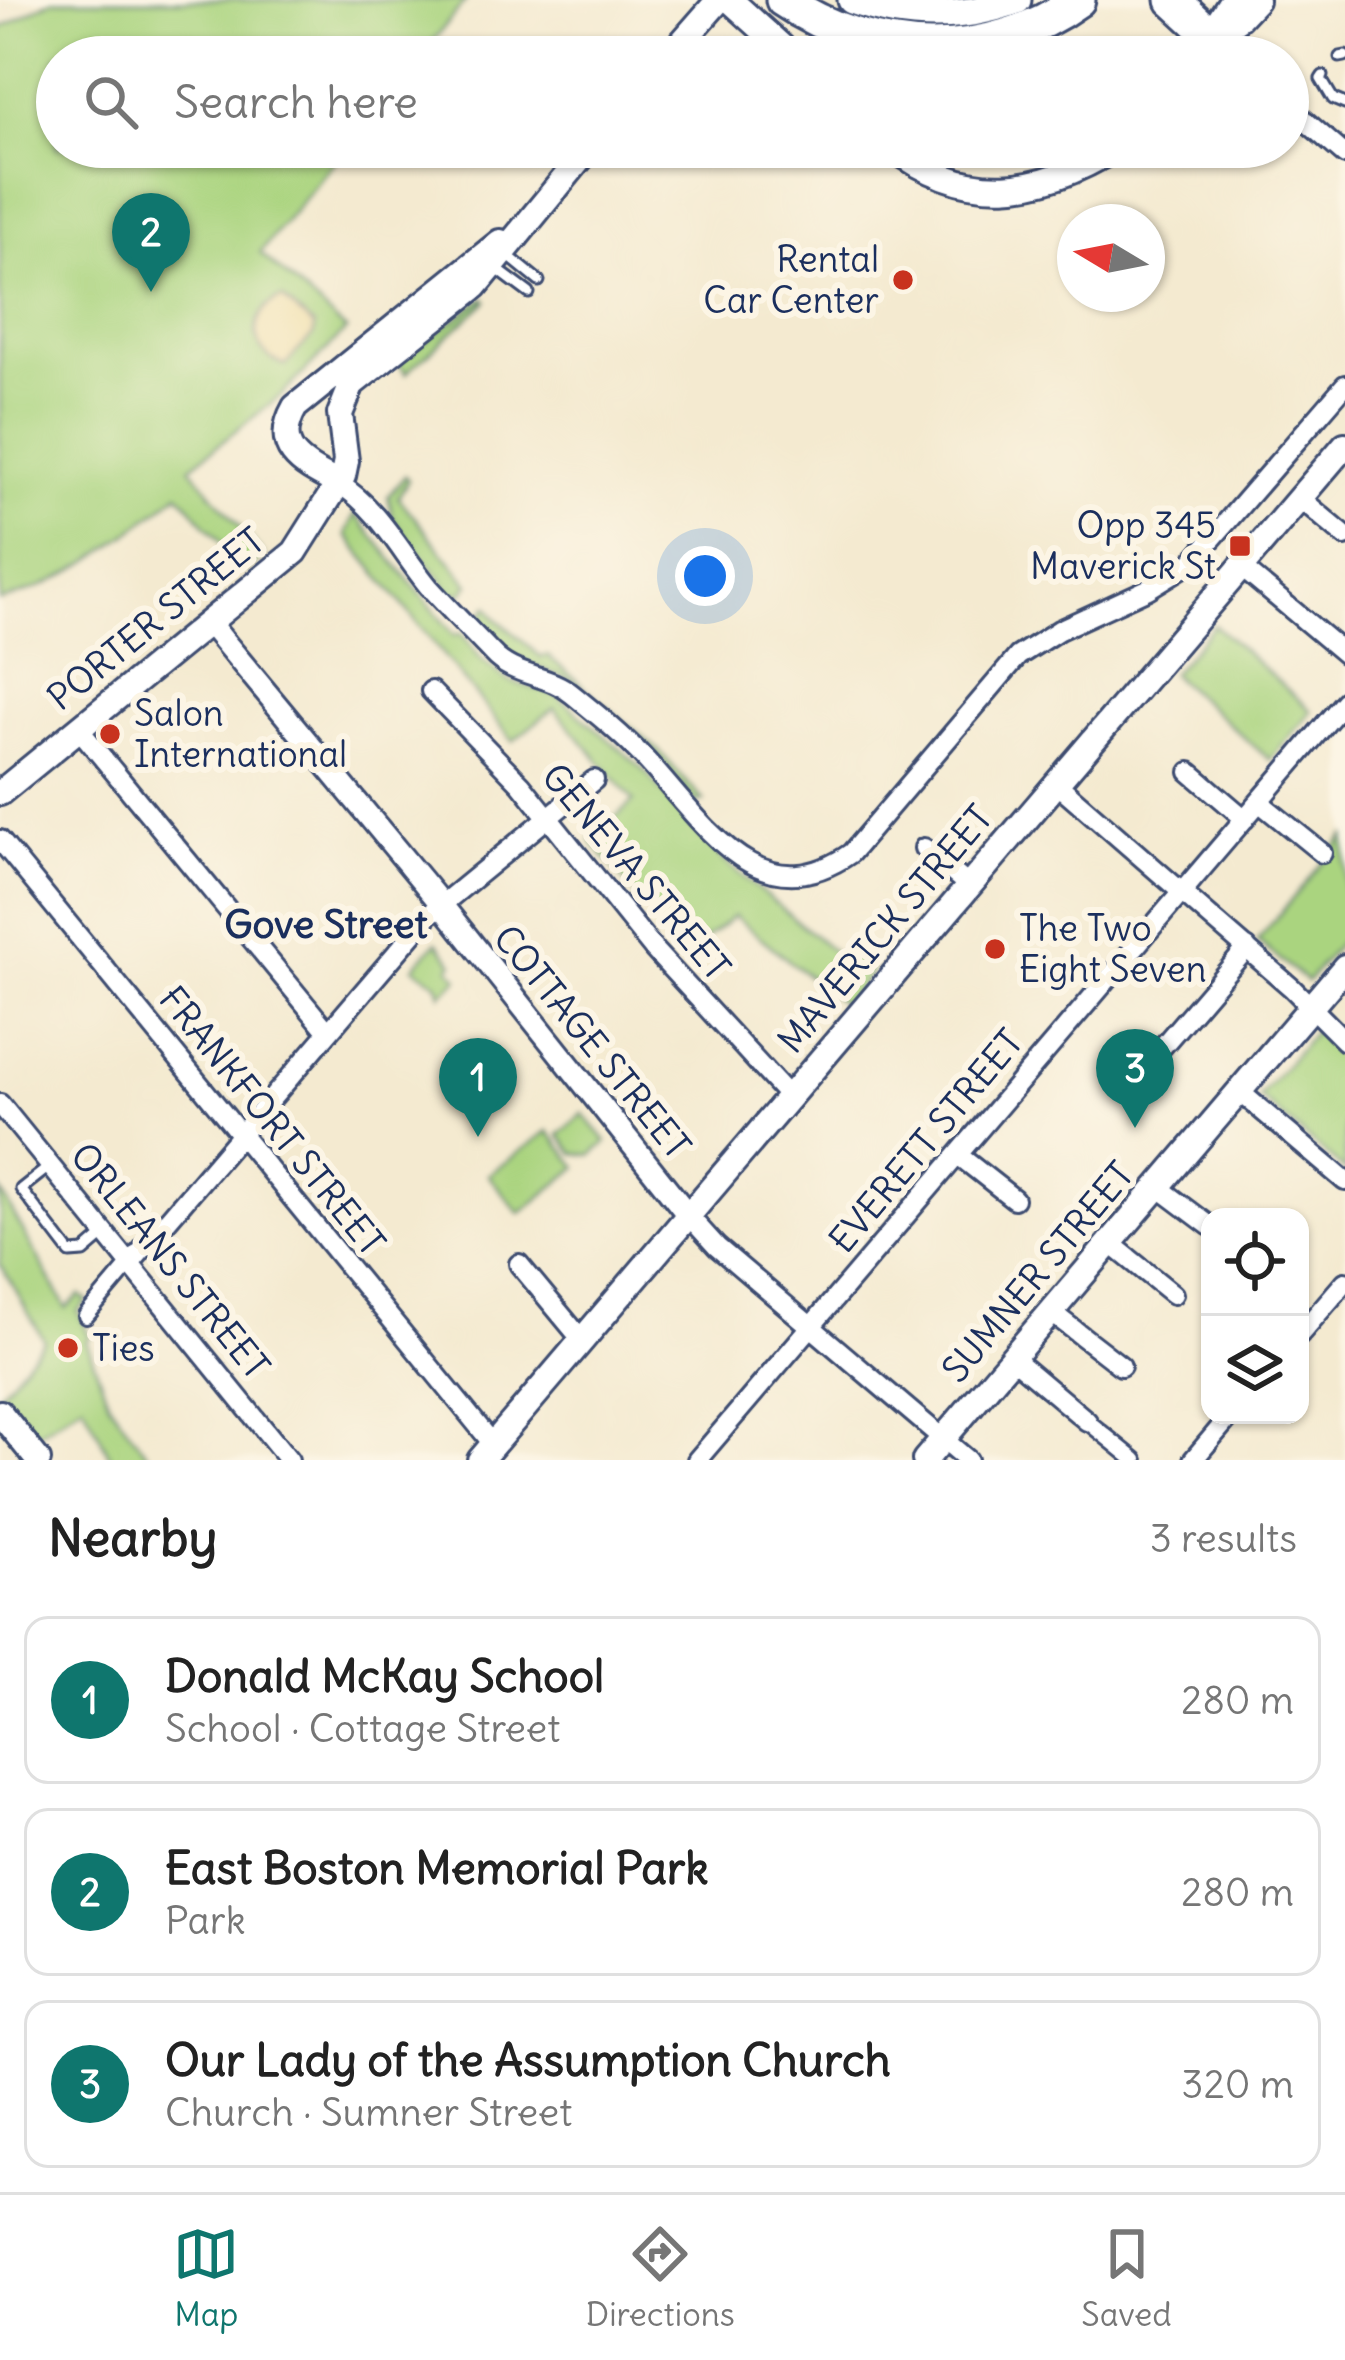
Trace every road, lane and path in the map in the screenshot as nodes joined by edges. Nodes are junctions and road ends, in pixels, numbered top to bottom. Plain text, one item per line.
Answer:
1 (719, 0) edge
2 (730, 0) edge
3 (783, 0) edge
4 (852, 0) edge
5 (1017, 0) edge
6 (1078, 0) edge
7 (1173, 0) edge
8 (1232, 0) edge
9 (1256, 0) edge
10 (687, 36) edge
11 (770, 36) edge
12 (862, 36) edge
13 (1008, 36) edge
14 (1202, 36) edge
15 (1218, 36) edge
16 (1224, 36) edge
17 (1323, 76) dead end
18 (1345, 104) edge
19 (1309, 124) edge
20 (1345, 155) edge
21 (572, 168) edge
22 (927, 168) edge
23 (1078, 168) edge
24 (529, 218) junction
25 (499, 260) junction
26 (539, 280) dead end
27 (529, 293) dead end
28 (1345, 385) edge
29 (341, 437) junction
30 (1345, 445) edge
31 (301, 462) junction
32 (339, 484) junction
33 (1300, 498) junction
34 (1345, 536) edge
35 (1241, 567) junction
36 (208, 622) junction
37 (1345, 654) edge
38 (431, 691) dead end
39 (1345, 701) edge
40 (79, 729) junction
41 (1190, 772) dead end
42 (593, 780) dead end
43 (1056, 784) junction
44 (0, 794) edge
45 (1259, 802) junction
46 (548, 816) junction
47 (1245, 819) junction
48 (0, 840) edge
49 (924, 848) dead end
50 (1322, 853) dead end
51 (969, 886) junction
52 (1182, 892) junction
53 (441, 904) junction
54 (1246, 948) junction
55 (1345, 967) edge
56 (1310, 1008) junction
57 (328, 1032) junction
58 (1345, 1041) edge
59 (1162, 1047) dead end
60 (1239, 1091) junction
61 (789, 1096) junction
62 (0, 1105) edge
63 (241, 1134) junction
64 (958, 1155) junction
65 (50, 1166) junction
66 (1345, 1181) edge
67 (1158, 1187) junction
68 (1015, 1199) dead end
69 (688, 1215) junction
70 (1201, 1219) edge
71 (106, 1234) junction
72 (1110, 1243) junction
73 (130, 1264) junction
74 (519, 1264) dead end
75 (1345, 1282) edge
76 (1173, 1294) dead end
77 (1051, 1312) junction
78 (86, 1316) dead end
79 (1309, 1324) edge
80 (811, 1327) junction
81 (582, 1340) junction
82 (1012, 1358) junction
83 (1121, 1366) dead end
84 (1087, 1421) joint
85 (1223, 1424) edge
86 (4, 1426) edge
87 (943, 1439) junction
88 (486, 1452) edge
89 (38, 1460) edge
90 (289, 1460) edge
91 (698, 1460) edge
92 (925, 1460) edge
93 (968, 1460) edge
94 (1136, 1460) edge
95 (1192, 1460) edge

1 - 10 main road
2 - 11 main road
3 - 12 highway
4 - 5 main road
6 - 13 highway
7 - 14 highway
8 - 15 main road
9 - 16 main road
17 - 18 lane
19 - 20 street
21 - 24 main road
22 - 23 main road
24 - 25 main road
24 - 31 main road
25 - 26 lane
25 - 27 lane
25 - 29 main road
28 - 32 street
29 - 31 main road
29 - 32 main road
30 - 33 main road, MAVERICK STREET
31 - 32 main road
32 - 36 main road, PORTER STREET
33 - 34 street
33 - 35 main road, MAVERICK STREET
35 - 37 street
35 - 43 main road, MAVERICK STREET
36 - 40 main road, PORTER STREET
36 - 53 street, COTTAGE STREET
38 - 46 street, GENEVA STREET
39 - 45 street, EVERETT STREET
40 - 44 main road, PORTER STREET
40 - 57 street
41 - 47 street
42 - 46 street
43 - 51 main road, MAVERICK STREET
43 - 52 street
45 - 47 street, EVERETT STREET
45 - 50 street
46 - 53 street
46 - 61 street, GENEVA STREET
47 - 52 street, EVERETT STREET
48 - 63 street, FRANKFORT STREET
49 - 51 street
51 - 61 main road, MAVERICK STREET
52 - 54 street
52 - 64 street, EVERETT STREET
53 - 57 street
53 - 69 street, COTTAGE STREET
54 - 56 street
54 - 59 street
55 - 56 main road, SUMNER STREET
56 - 58 street
56 - 60 main road, SUMNER STREET
57 - 63 street
60 - 66 street
60 - 67 main road, SUMNER STREET
61 - 69 main road, MAVERICK STREET
62 - 65 street, ORLEANS STREET
63 - 73 street
63 - 88 street, FRANKFORT STREET
64 - 68 street
64 - 80 street, EVERETT STREET
65 - 71 street, ORLEANS STREET
65 - 71 lane
67 - 70 street
67 - 72 main road, SUMNER STREET
69 - 80 street, COTTAGE STREET
69 - 81 main road, MAVERICK STREET
71 - 73 street, ORLEANS STREET
72 - 76 street
72 - 77 main road, SUMNER STREET
73 - 78 street
73 - 90 street, ORLEANS STREET
74 - 81 street
75 - 79 street
77 - 82 main road, SUMNER STREET
77 - 83 street
80 - 87 street, COTTAGE STREET
80 - 91 street, EVERETT STREET
81 - 88 main road, MAVERICK STREET
82 - 84 street
82 - 87 main road, SUMNER STREET
84 - 94 street
85 - 95 street
86 - 89 main road
87 - 92 main road, SUMNER STREET
87 - 93 street, COTTAGE STREET

